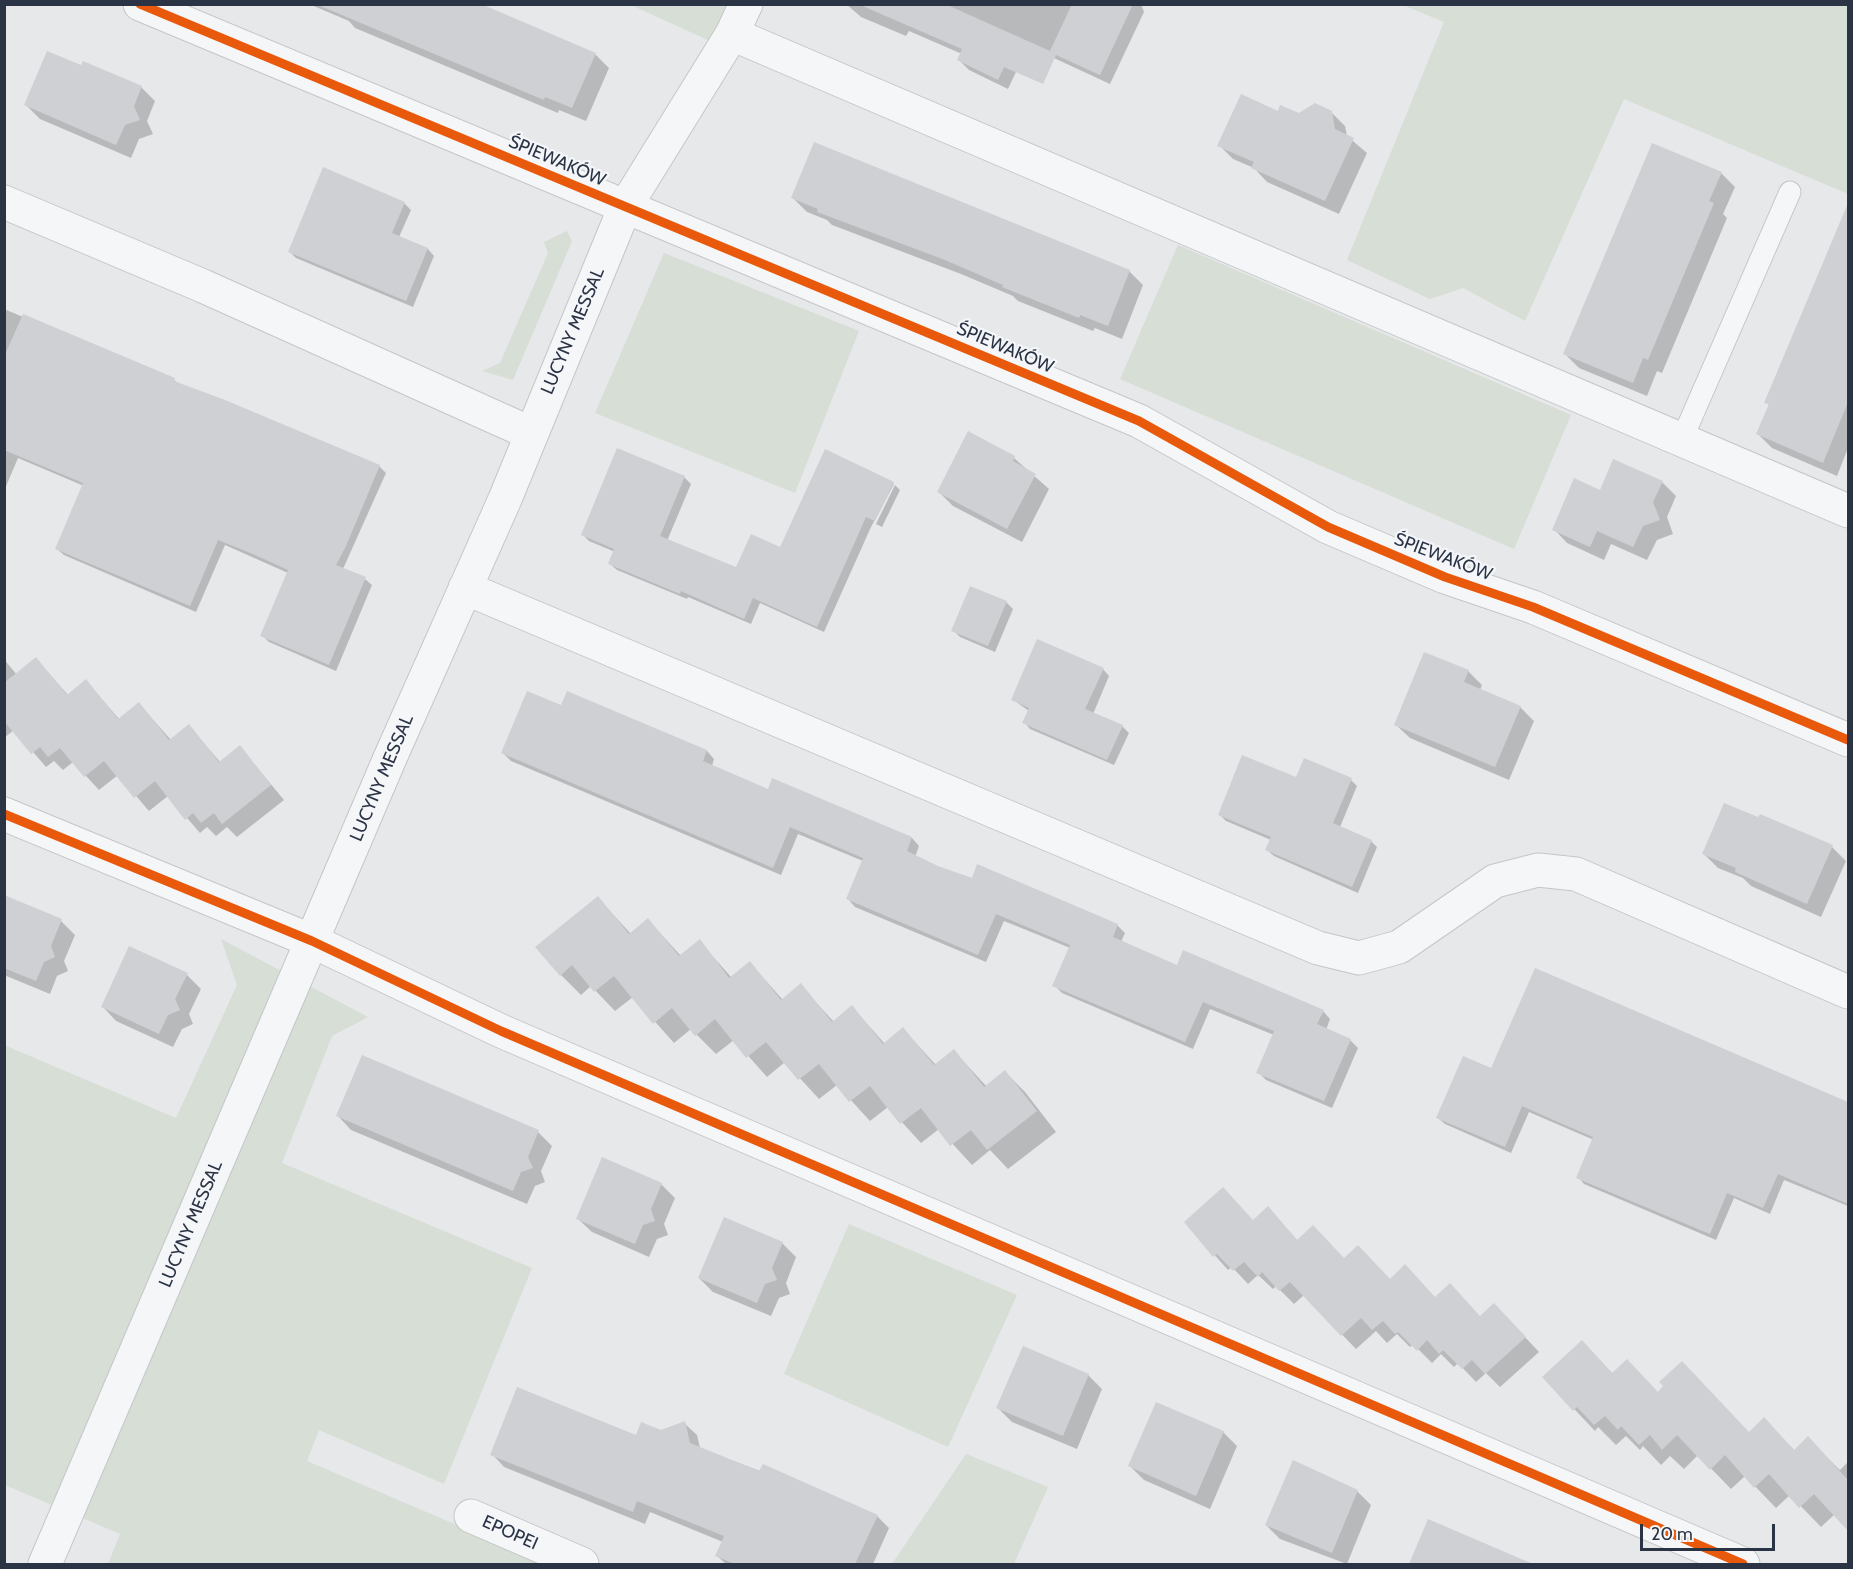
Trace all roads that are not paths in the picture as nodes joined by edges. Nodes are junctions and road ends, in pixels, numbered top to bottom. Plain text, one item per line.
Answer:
1 (140, 4) edge
2 (746, 4) edge
3 (732, 34) junction
4 (1790, 192) dead end
5 (4, 202) edge
6 (625, 207) junction
7 (530, 433) junction
8 (1682, 439) junction
9 (1848, 511) edge
10 (465, 588) junction
11 (1848, 740) edge
12 (4, 814) edge
13 (312, 941) junction
14 (1848, 992) edge
15 (471, 1516) dead end
16 (45, 1564) edge
17 (582, 1564) edge
18 (1743, 1564) edge

1 - 6 street, ŚPIEWAKÓW
2 - 3 street, LUCYNY MESSAL
3 - 6 street, LUCYNY MESSAL
3 - 8 street
4 - 8 lane
5 - 7 street
6 - 7 street, LUCYNY MESSAL
6 - 11 street, ŚPIEWAKÓW
7 - 10 street, LUCYNY MESSAL
8 - 9 street
10 - 13 street, LUCYNY MESSAL
10 - 14 street
12 - 13 street
13 - 16 street, LUCYNY MESSAL
13 - 18 street
15 - 17 street, EPOPEI

